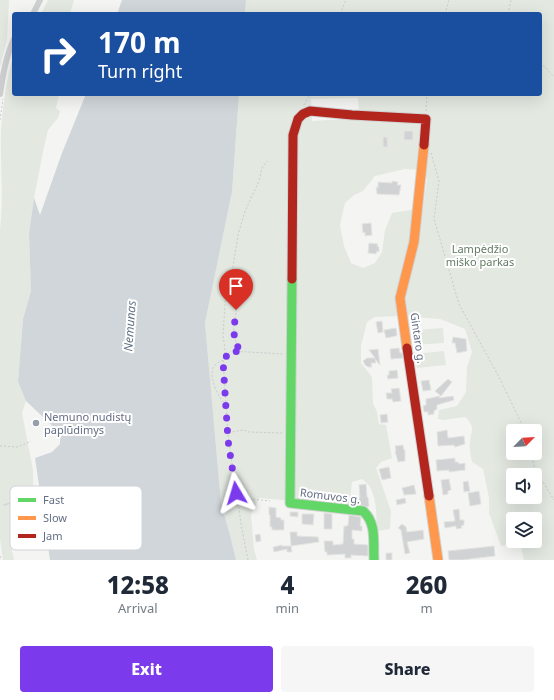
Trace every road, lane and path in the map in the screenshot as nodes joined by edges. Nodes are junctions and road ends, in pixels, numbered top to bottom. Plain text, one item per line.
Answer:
1 (40, 0) edge
2 (346, 0) edge
3 (449, 0) edge
4 (511, 0) edge
5 (34, 12) edge
6 (341, 12) edge
7 (446, 12) edge
8 (508, 12) edge
9 (12, 43) edge
10 (542, 65) edge
11 (554, 77) edge
12 (0, 94) edge
13 (427, 96) edge
14 (426, 120) junction
15 (429, 147) dead end
16 (267, 161) dead end
17 (226, 299) junction
18 (242, 352) junction
19 (291, 356) junction
20 (224, 359) junction
21 (226, 404) junction
22 (522, 424) edge
23 (228, 434) junction
24 (290, 434) junction
25 (31, 441) dead end
26 (0, 446) edge
27 (533, 460) edge
28 (238, 500) junction
29 (554, 500) edge
30 (270, 501) dead end
31 (0, 556) edge
32 (0, 560) edge
33 (248, 560) edge
34 (374, 560) edge
35 (438, 560) edge

1 - 5 street
2 - 6 path
3 - 7 path
4 - 8 path
9 - 12 street
10 - 11 path
13 - 14 path
14 - 19 street
14 - 35 street, Gintaro g.
15 - 22 path
16 - 17 path
17 - 18 path
17 - 20 path
18 - 19 path
18 - 20 path
19 - 24 street
20 - 21 path
20 - 21 path
21 - 23 path
23 - 24 path
23 - 28 path
24 - 34 street, Romuvos g.
25 - 26 path
27 - 29 path
28 - 30 path
28 - 33 path
31 - 32 path

